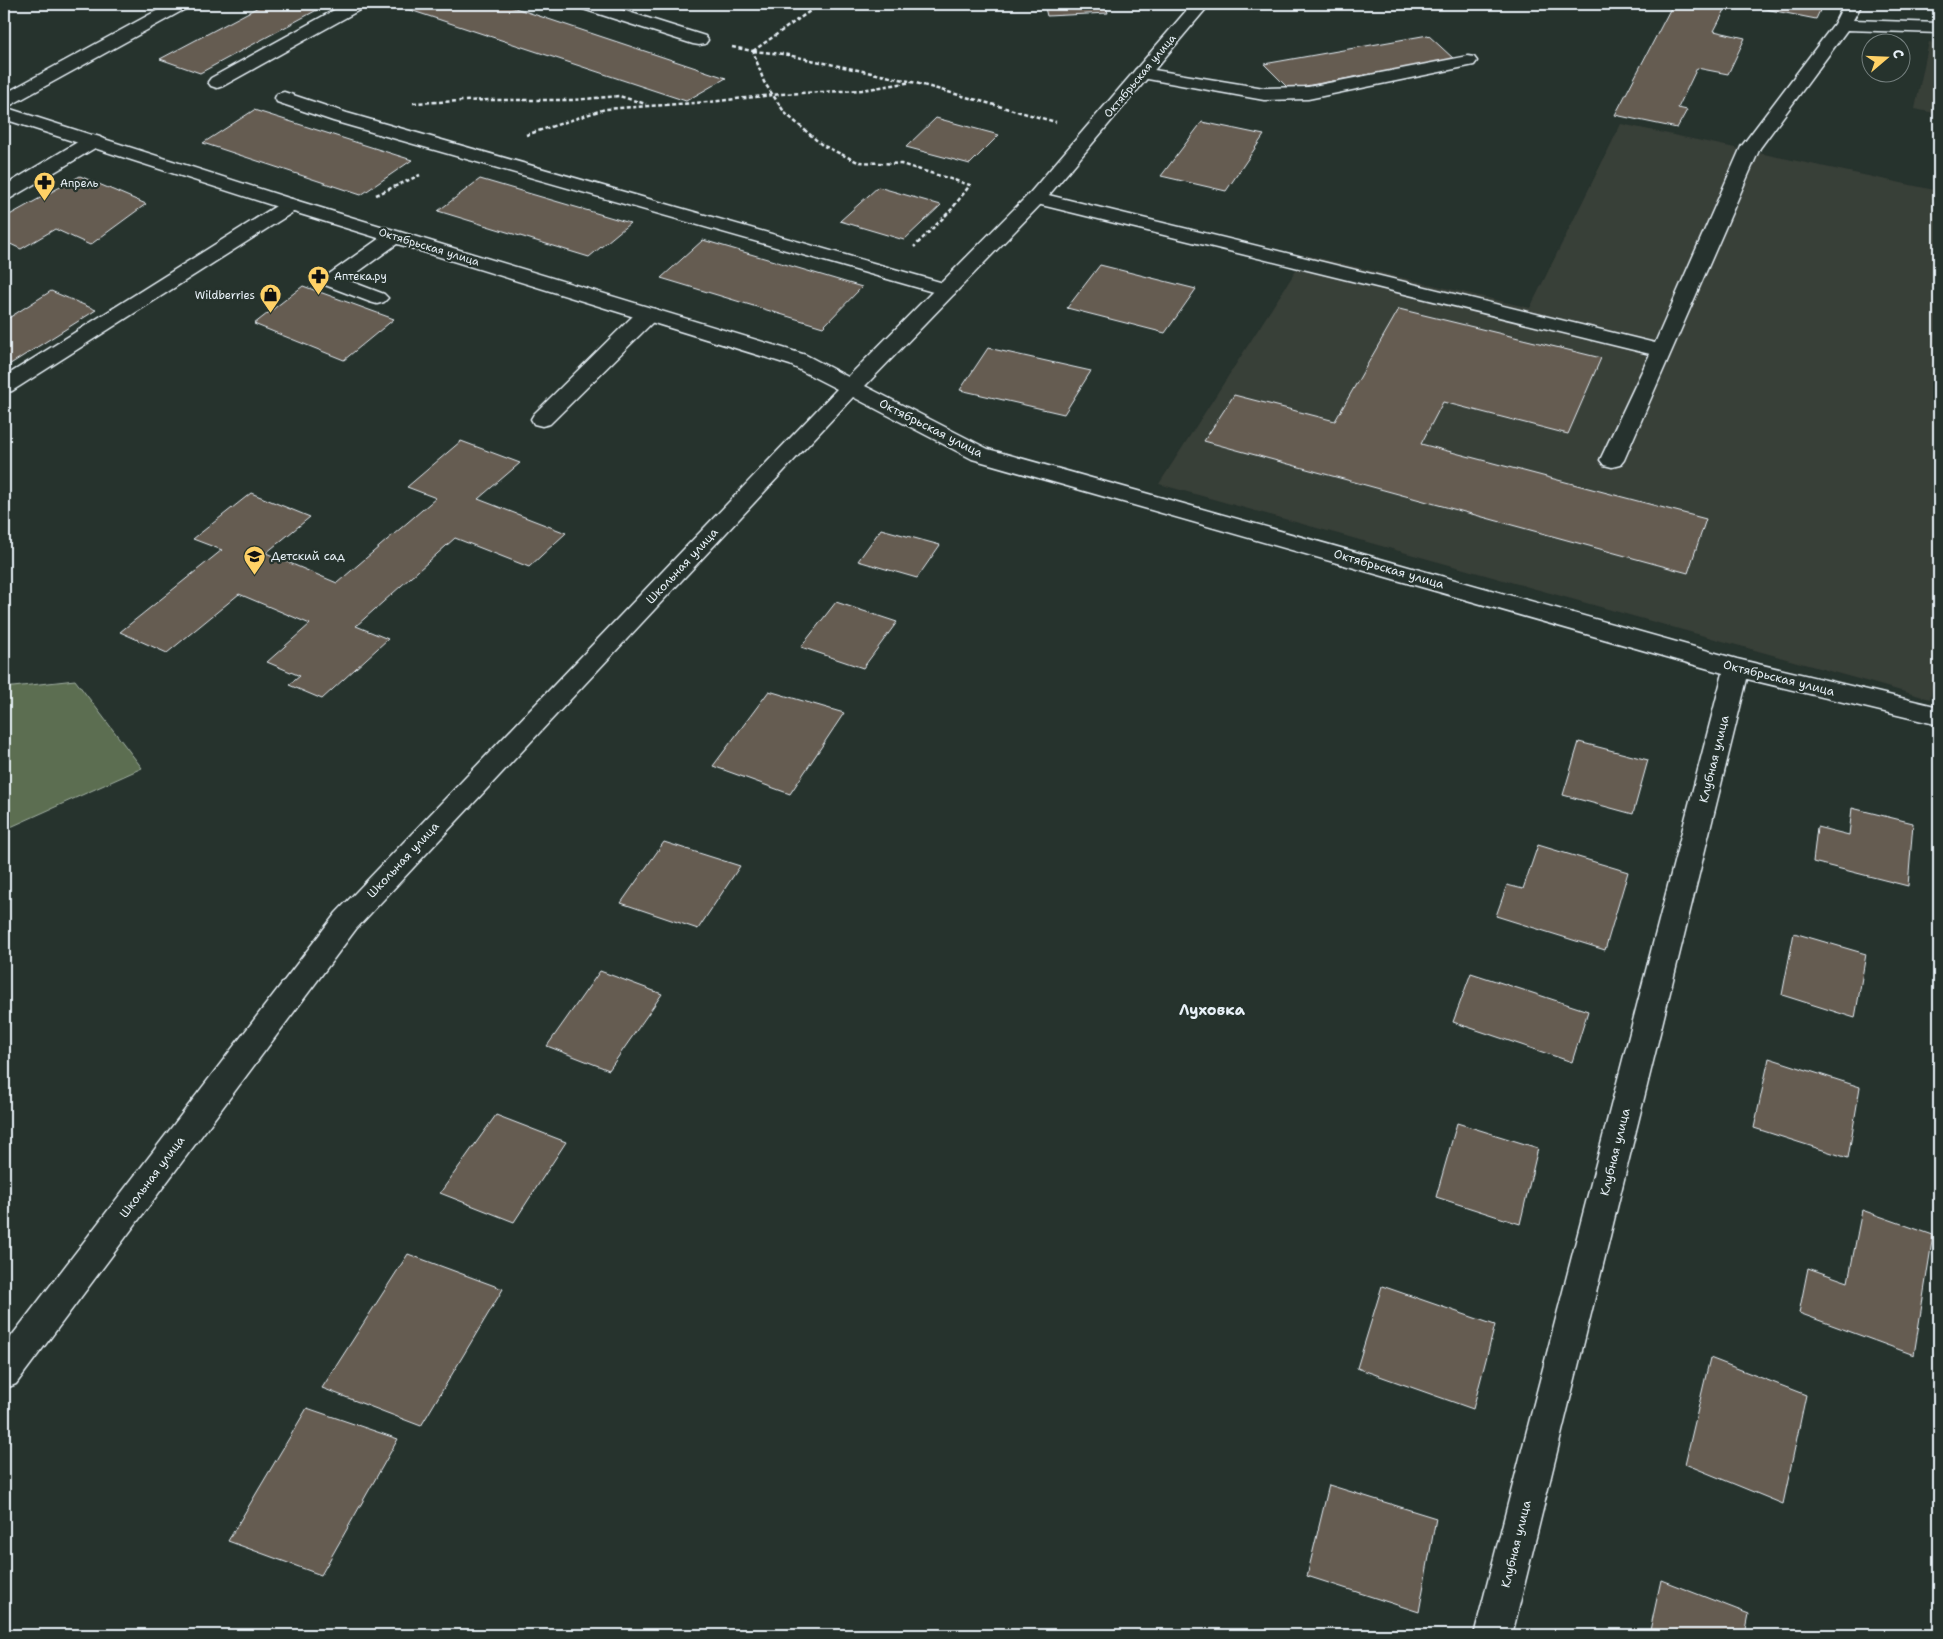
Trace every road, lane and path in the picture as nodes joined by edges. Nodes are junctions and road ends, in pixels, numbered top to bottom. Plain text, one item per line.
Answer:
1 (181, 4) edge
2 (357, 4) edge
3 (586, 4) edge
4 (820, 4) edge
5 (1201, 4) edge
6 (1854, 4) edge
7 (1842, 25) junction
8 (1939, 28) edge
9 (699, 40) joint
10 (753, 51) junction
11 (1468, 61) dead end
12 (1142, 73) junction
13 (217, 82) dead end
14 (912, 82) junction
15 (773, 95) junction
16 (284, 98) dead end
17 (4, 101) edge
18 (405, 104) dead end
19 (648, 105) junction
20 (4, 113) edge
21 (1092, 132) junction
22 (93, 141) junction
23 (466, 153) junction
24 (4, 194) edge
25 (1036, 198) junction
26 (291, 205) junction
27 (315, 212) junction
28 (394, 237) junction
29 (893, 275) junction
30 (947, 290) junction
31 (377, 298) dead end
32 (648, 314) junction
33 (1662, 351) junction
34 (4, 386) edge
35 (851, 387) junction
36 (542, 419) dead end
37 (1612, 460) dead end
38 (1737, 668) junction
39 (1939, 716) edge
40 (4, 1373) edge
41 (1493, 1635) edge

1 - 17 street
2 - 13 street
3 - 9 street
4 - 10 path
5 - 12 street, Октябрьская улица
6 - 7 street
7 - 8 street
7 - 33 street
9 - 10 path
10 - 14 path
10 - 15 path
11 - 12 street
12 - 21 street, Октябрьская улица
14 - 15 path
14 - 21 path
15 - 19 path
15 - 29 path
16 - 23 street
18 - 19 path
19 - 23 path
20 - 22 street, Октябрьская улица
21 - 25 street, Октябрьская улица
22 - 24 street
22 - 26 street, Октябрьская улица
23 - 27 path
23 - 29 street
25 - 30 street, Октябрьская улица
25 - 33 street
26 - 27 street, Октябрьская улица
26 - 34 street
27 - 28 street, Октябрьская улица
28 - 31 street
28 - 32 street, Октябрьская улица
29 - 30 street
30 - 35 street, Октябрьская улица
32 - 35 street, Октябрьская улица
32 - 36 street
33 - 37 street
35 - 38 street, Октябрьская улица
35 - 40 street, Школьная улица
38 - 39 street, Октябрьская улица
38 - 41 street, Клубная улица

